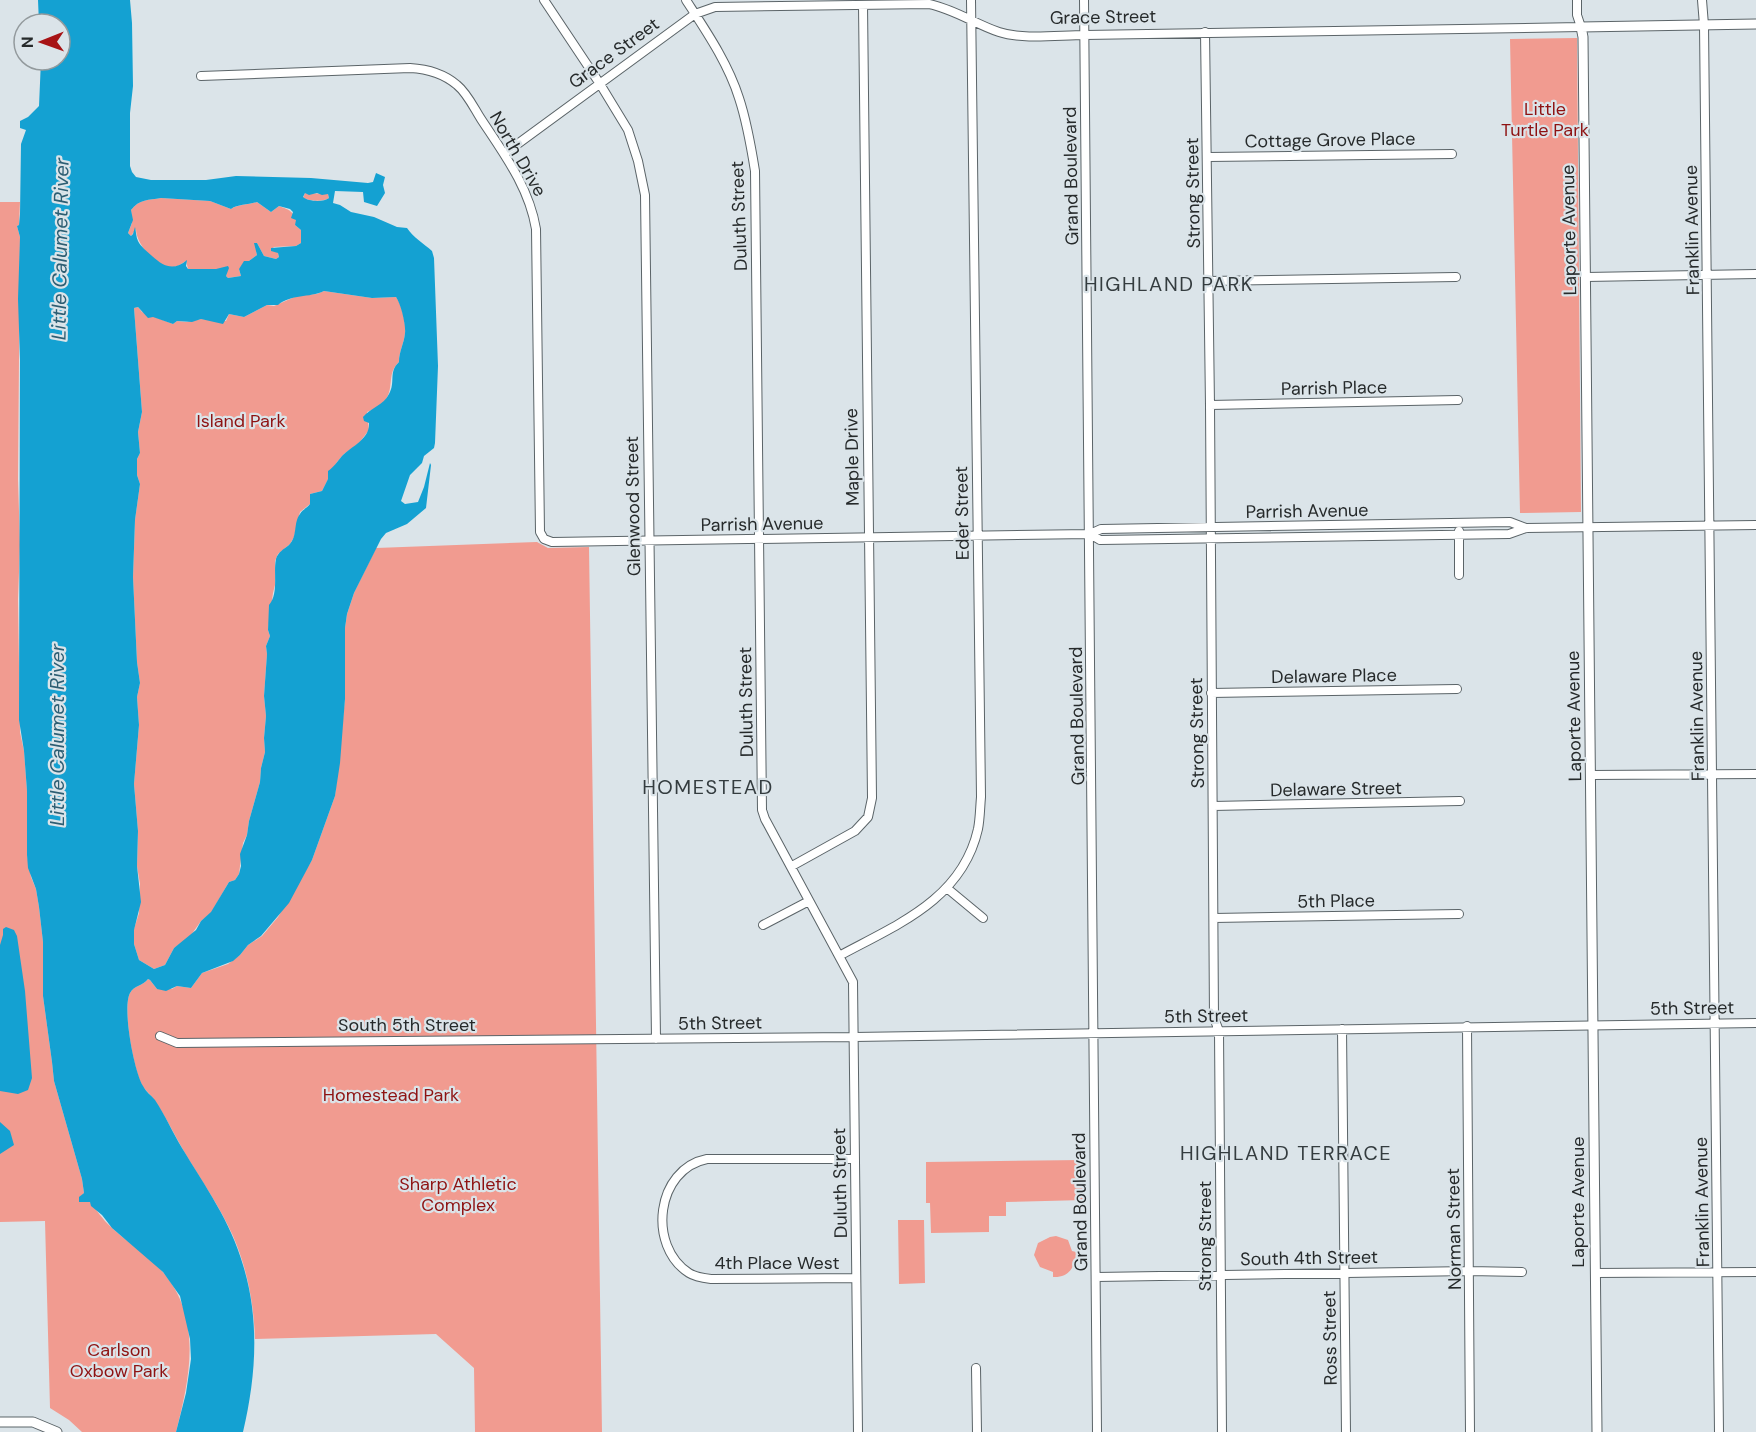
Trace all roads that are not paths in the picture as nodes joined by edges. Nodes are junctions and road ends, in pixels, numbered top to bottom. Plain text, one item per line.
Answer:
1 (544, 0) edge
2 (686, 0) edge
3 (971, 0) edge
4 (1084, 0) edge
5 (1577, 0) edge
6 (1702, 0) edge
7 (862, 5) junction
8 (695, 14) junction
9 (971, 20) junction
10 (1756, 24) edge
11 (1704, 25) junction
12 (1581, 27) junction
13 (1205, 32) junction
14 (1085, 35) junction
15 (201, 76) dead end
16 (600, 84) junction
17 (504, 154) junction
18 (1452, 154) dead end
19 (1208, 157) junction
20 (1756, 274) edge
21 (1707, 275) junction
22 (1456, 277) dead end
23 (1586, 277) junction
24 (1209, 280) junction
25 (1458, 400) dead end
26 (1210, 405) junction
27 (1459, 523) junction
28 (1756, 525) edge
29 (1710, 526) junction
30 (1211, 527) junction
31 (1589, 527) junction
32 (1526, 528) junction
33 (1090, 534) junction
34 (1459, 535) junction
35 (977, 536) junction
36 (868, 537) junction
37 (1210, 538) junction
38 (544, 539) joint
39 (758, 539) junction
40 (648, 541) junction
41 (1459, 575) dead end
42 (1457, 689) dead end
43 (1211, 693) junction
44 (1712, 774) junction
45 (1756, 774) edge
46 (1591, 775) junction
47 (1460, 801) dead end
48 (1213, 806) junction
49 (792, 866) junction
50 (948, 889) junction
51 (809, 901) junction
52 (1459, 914) dead end
53 (983, 918) dead end
54 (1214, 918) junction
55 (764, 925) dead end
56 (839, 956) junction
57 (1715, 1023) junction
58 (1756, 1023) edge
59 (1593, 1025) junction
60 (1467, 1026) junction
61 (1342, 1029) junction
62 (1219, 1030) junction
63 (1093, 1032) junction
64 (160, 1036) dead end
65 (854, 1037) junction
66 (656, 1039) junction
67 (855, 1159) junction
68 (1469, 1271) junction
69 (1522, 1272) dead end
70 (1718, 1272) junction
71 (1756, 1272) edge
72 (1344, 1273) junction
73 (1595, 1274) junction
74 (1220, 1275) junction
75 (1096, 1277) junction
76 (856, 1278) junction
77 (976, 1368) dead end
78 (0, 1422) edge
79 (57, 1432) edge
80 (858, 1432) edge
81 (977, 1432) edge
82 (1097, 1432) edge
83 (1222, 1432) edge
84 (1346, 1432) edge
85 (1470, 1432) edge
86 (1597, 1432) edge
87 (1719, 1432) edge

1 - 16 street, Glenwood Street
2 - 8 street, Duluth Street
3 - 9 street, Eder Street
4 - 14 street, Grand Boulevard
5 - 12 street, Laporte Avenue
6 - 11 street, Franklin Avenue
7 - 8 street, Grace Street
7 - 9 street, Grace Street
7 - 36 street, Maple Drive
8 - 16 street, Grace Street
8 - 39 street, Duluth Street
9 - 14 street, Grace Street
9 - 35 street, Eder Street
10 - 11 street, Grace Street
11 - 12 street, Grace Street
11 - 21 street, Franklin Avenue
12 - 13 street, Grace Street
12 - 23 street, Laporte Avenue
13 - 14 street, Grace Street
13 - 19 street, Strong Street
14 - 33 street, Grand Boulevard
15 - 17 street, North Drive
16 - 17 street, Grace Street
16 - 40 street, Glenwood Street
17 - 38 street, North Drive
18 - 19 street, Cottage Grove Place
19 - 24 street, Strong Street
20 - 21 street
21 - 23 street
21 - 29 street, Franklin Avenue
22 - 24 street
23 - 31 street, Laporte Avenue
24 - 26 street, Strong Street
25 - 26 street, Parrish Place
26 - 30 street, Strong Street
27 - 30 street, Parrish Avenue
27 - 32 street, Parrish Avenue
27 - 34 street
28 - 29 street, Parrish Avenue
29 - 31 street, Parrish Avenue
29 - 44 street, Franklin Avenue
30 - 33 street, Parrish Avenue
30 - 37 street, Strong Street
31 - 32 street, Parrish Avenue
31 - 46 street, Laporte Avenue
32 - 34 street, Parrish Avenue
33 - 35 street, Parrish Avenue
33 - 37 street, Parrish Avenue
33 - 63 street, Grand Boulevard
34 - 37 street, Parrish Avenue
34 - 41 street
35 - 36 street, Parrish Avenue
35 - 50 street, Eder Street
36 - 39 street, Parrish Avenue
36 - 49 street, Maple Drive
37 - 43 street, Strong Street
38 - 40 street, Parrish Avenue
39 - 40 street, Parrish Avenue
39 - 49 street, Duluth Street
40 - 66 street, Glenwood Street
42 - 43 street, Delaware Place
43 - 48 street, Strong Street
44 - 45 street
44 - 46 street
44 - 57 street, Franklin Avenue
46 - 59 street, Laporte Avenue
47 - 48 street, Delaware Street
48 - 54 street, Strong Street
49 - 51 street, Duluth Street
50 - 53 street
50 - 56 street, Eder Street
51 - 55 street
51 - 56 street, Duluth Street
52 - 54 street, 5th Place
54 - 62 street, Strong Street
56 - 65 street, Duluth Street
57 - 58 street, 5th Street
57 - 59 street, 5th Street
57 - 70 street, Franklin Avenue
59 - 60 street, 5th Street
59 - 73 street, Laporte Avenue
60 - 61 street, 5th Street
60 - 68 street, Norman Street
61 - 62 street, 5th Street
61 - 72 street, Ross Street
62 - 63 street, 5th Street
62 - 74 street, Strong Street
63 - 65 street, 5th Street
63 - 75 street, Grand Boulevard
64 - 66 street, South 5th Street
65 - 66 street, 5th Street
65 - 67 street, Duluth Street
67 - 76 street, Duluth Street
67 - 76 street, 4th Place West
68 - 69 street, South 4th Street
68 - 72 street, South 4th Street
68 - 85 street, Norman Street
70 - 71 street
70 - 73 street
70 - 87 street, Franklin Avenue
72 - 74 street, South 4th Street
72 - 84 street, Ross Street
73 - 86 street, Laporte Avenue
74 - 75 street, South 4th Street
74 - 83 street, Strong Street
75 - 82 street, Grand Boulevard
76 - 80 street, Duluth Street
77 - 81 street
78 - 79 street

